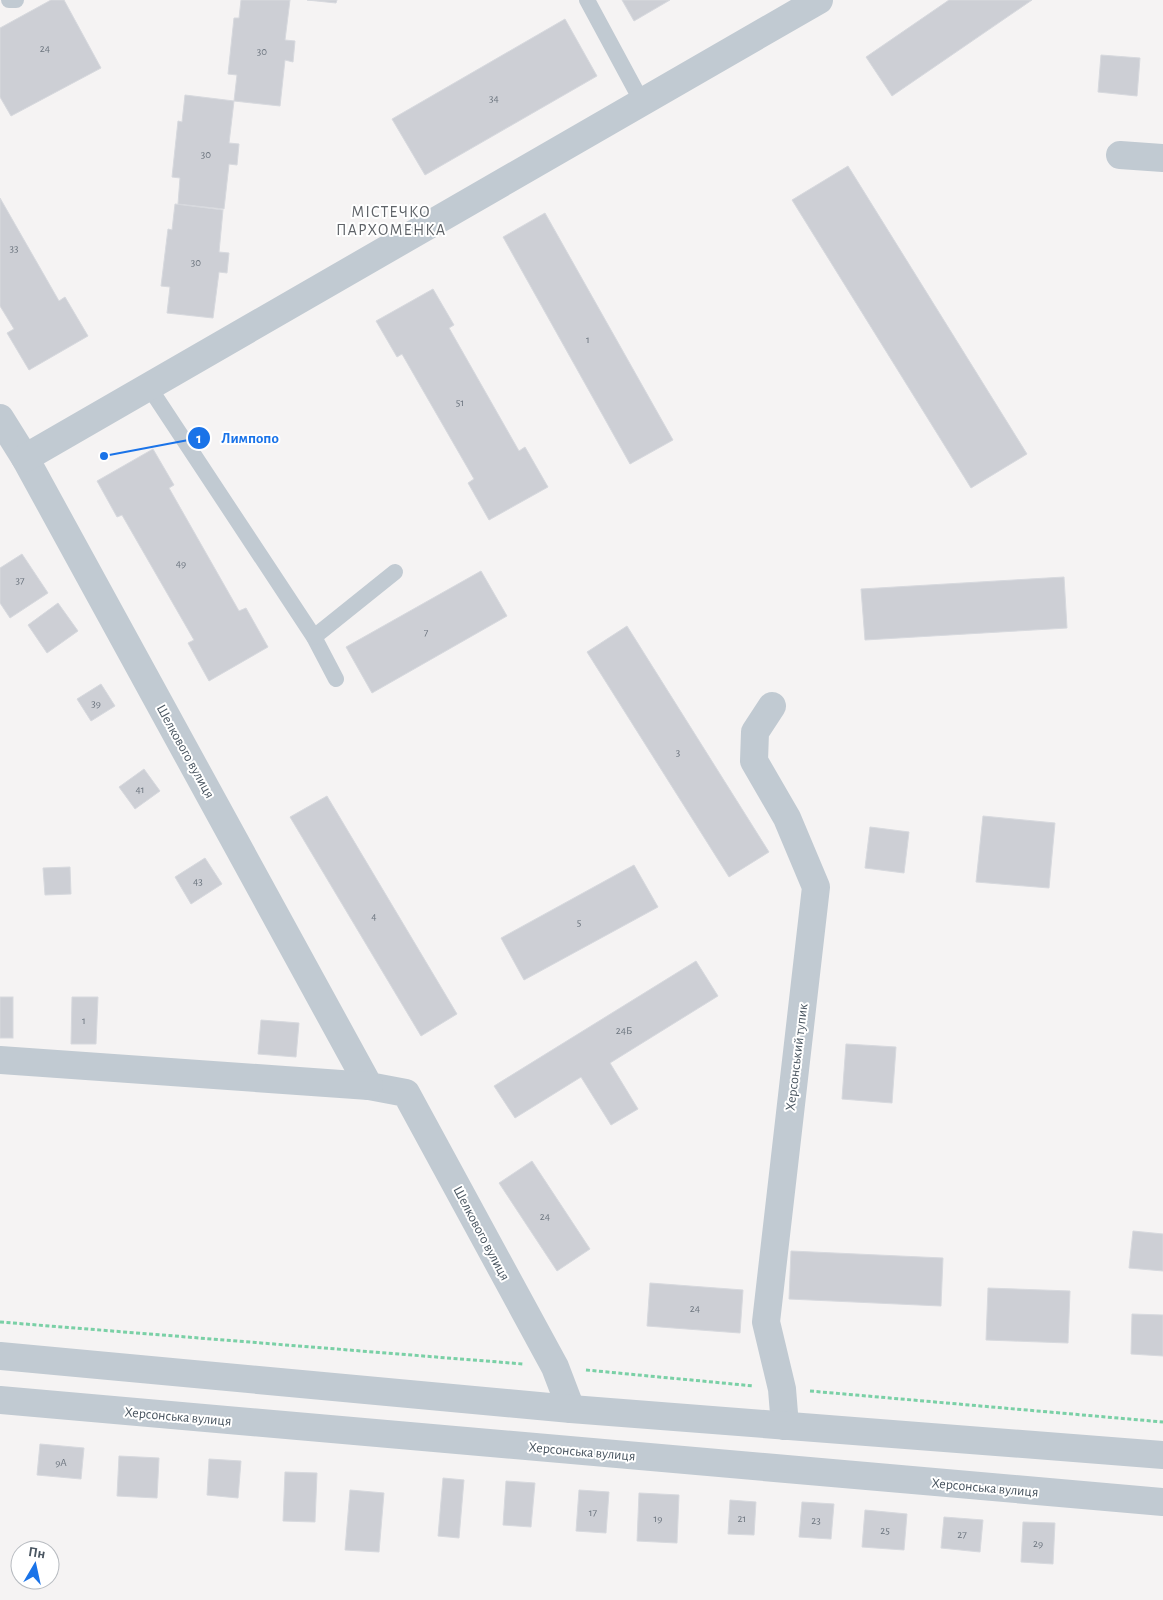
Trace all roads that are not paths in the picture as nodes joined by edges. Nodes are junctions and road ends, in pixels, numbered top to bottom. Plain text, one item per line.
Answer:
1 (9, 0) edge
2 (16, 0) edge
3 (587, 0) edge
4 (819, 0) edge
5 (642, 102) junction
6 (1120, 155) dead end
7 (1163, 158) edge
8 (149, 386) junction
9 (0, 418) edge
10 (25, 458) junction
11 (395, 572) dead end
12 (314, 637) junction
13 (336, 679) dead end
14 (772, 706) dead end
15 (0, 1060) edge
16 (370, 1086) junction
17 (0, 1356) edge
18 (0, 1400) edge
19 (570, 1409) junction
20 (785, 1426) junction
21 (1163, 1455) edge
22 (1163, 1502) edge

1 - 2 lane
3 - 5 lane
4 - 5 street
5 - 8 street
6 - 7 street
8 - 10 street
8 - 12 lane
9 - 10 street, Шелкового вулиця
10 - 16 street, Шелкового вулиця
11 - 12 lane
12 - 13 lane
14 - 20 street, Херсонський тупик
15 - 16 street, Шелкового вулиця
16 - 19 street, Шелкового вулиця
17 - 19 street
18 - 22 street, Херсонська вулиця
19 - 20 street
20 - 21 street

